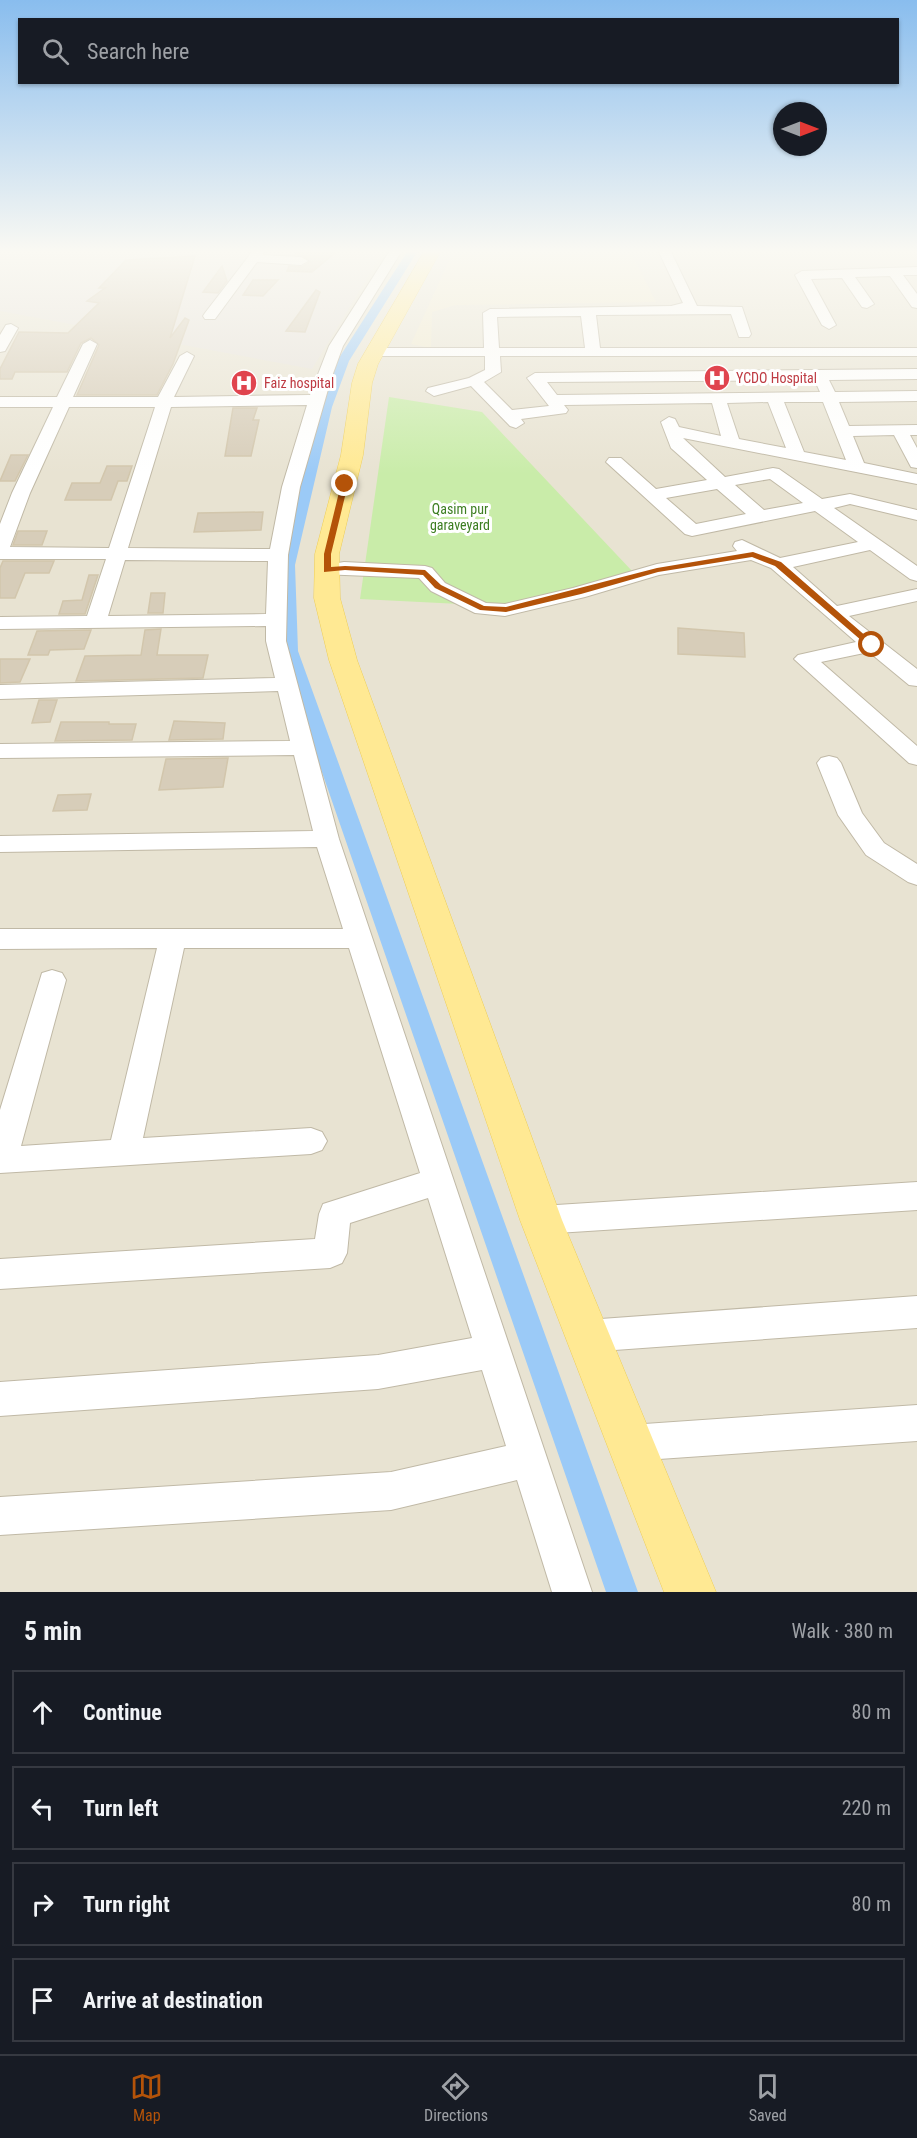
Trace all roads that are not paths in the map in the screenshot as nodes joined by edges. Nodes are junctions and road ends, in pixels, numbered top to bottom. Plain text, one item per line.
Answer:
1 (348, 326) edge
2 (389, 326) edge
3 (491, 326) edge
4 (590, 326) edge
5 (742, 326) edge
6 (11, 328) dead end
7 (744, 334) dead end
8 (90, 344) dead end
9 (0, 348) edge
10 (374, 352) junction
11 (917, 352) edge
12 (493, 353) junction
13 (593, 353) junction
14 (812, 353) junction
15 (188, 356) dead end
16 (430, 363) junction
17 (917, 374) edge
18 (821, 375) junction
19 (474, 381) junction
20 (829, 396) junction
21 (917, 396) edge
22 (774, 397) junction
23 (660, 398) junction
24 (718, 398) junction
25 (317, 400) junction
26 (553, 400) junction
27 (64, 401) junction
28 (0, 402) edge
29 (164, 402) junction
30 (899, 430) junction
31 (917, 430) edge
32 (672, 431) junction
33 (843, 431) junction
34 (732, 443) junction
35 (797, 456) junction
36 (615, 462) dead end
37 (917, 463) edge
38 (857, 467) junction
39 (917, 479) edge
40 (720, 483) junction
41 (21, 493) junction
42 (0, 494) edge
43 (653, 495) junction
44 (819, 505) junction
45 (917, 515) edge
46 (759, 516) junction
47 (716, 525) junction
48 (874, 544) junction
49 (0, 551) edge
50 (118, 553) junction
51 (278, 555) junction
52 (753, 555) junction
53 (778, 564) junction
54 (327, 570) junction
55 (917, 575) edge
56 (917, 595) edge
57 (833, 613) junction
58 (276, 620) junction
59 (96, 621) junction
60 (0, 623) edge
61 (872, 645) junction
62 (917, 658) edge
63 (894, 664) junction
64 (917, 680) edge
65 (286, 684) junction
66 (0, 692) edge
67 (302, 748) junction
68 (0, 751) edge
69 (917, 758) edge
70 (829, 763) dead end
71 (327, 838) junction
72 (0, 844) edge
73 (917, 876) edge
74 (173, 938) junction
75 (359, 938) junction
76 (0, 939) edge
77 (51, 980) dead end
78 (310, 1141) dead end
79 (123, 1152) junction
80 (1, 1160) edge
81 (438, 1180) junction
82 (917, 1196) edge
83 (541, 1220) junction
84 (0, 1274) edge
85 (917, 1312) edge
86 (587, 1336) junction
87 (494, 1351) junction
88 (0, 1399) edge
89 (917, 1423) edge
90 (630, 1443) junction
91 (529, 1459) junction
92 (0, 1516) edge
93 (567, 1591) edge
94 (690, 1592) edge

1 - 25 street
2 - 10 main road
3 - 12 street
4 - 13 street
5 - 7 street
6 - 9 street
8 - 27 street
10 - 16 street
10 - 54 main road
11 - 14 street
12 - 13 street
12 - 16 street
12 - 19 street
13 - 14 street
14 - 18 street
15 - 29 street
16 - 19 street
17 - 18 street
18 - 20 street
18 - 26 street
19 - 26 street
20 - 21 street
20 - 22 street
20 - 33 street
22 - 24 street
22 - 35 street
23 - 24 street
23 - 26 street
23 - 32 street
24 - 34 street
25 - 29 street
25 - 51 street
27 - 28 street
27 - 29 street
27 - 41 street
29 - 50 street
30 - 31 street
30 - 33 street
30 - 37 street
32 - 34 street
32 - 40 street
33 - 38 street
34 - 35 street
35 - 38 street
36 - 43 street
38 - 39 street
40 - 43 street
40 - 44 street
40 - 46 street
41 - 42 street
41 - 49 street
43 - 47 street
44 - 45 street
44 - 46 street
44 - 48 street
46 - 47 street
47 - 52 street
48 - 53 street
48 - 55 street
49 - 50 street
50 - 51 street
50 - 59 street
51 - 58 street
52 - 53 street
52 - 54 street
53 - 57 street
54 - 83 main road
56 - 57 street
57 - 61 street
58 - 59 street
58 - 65 street
59 - 60 street
61 - 63 street
61 - 69 street
62 - 63 street
63 - 64 street
65 - 66 street
65 - 67 street
67 - 68 street
67 - 71 street
70 - 73 street
71 - 72 street
71 - 75 street
74 - 75 street
74 - 76 street
74 - 79 street
75 - 81 street
77 - 80 street
78 - 79 street
79 - 80 street
81 - 84 street
81 - 87 street
82 - 83 street
83 - 86 main road
85 - 86 street
86 - 90 main road
87 - 88 street
87 - 91 street
89 - 90 street
90 - 94 main road
91 - 92 street
91 - 93 street

